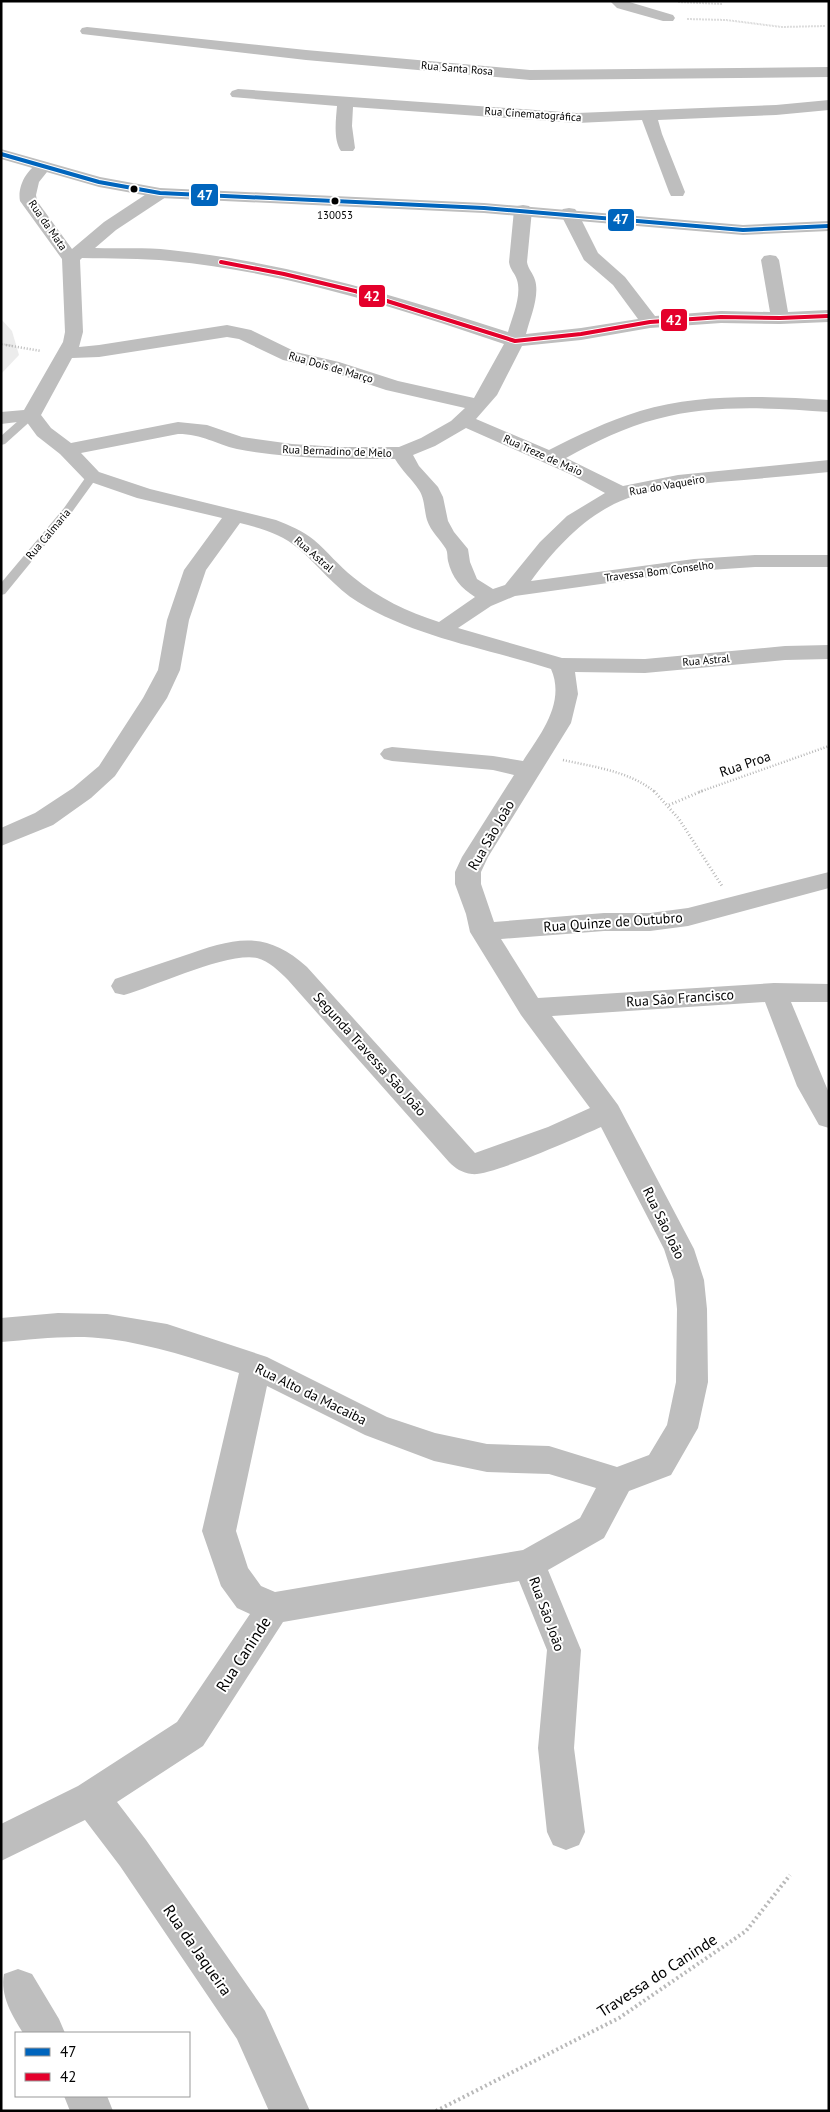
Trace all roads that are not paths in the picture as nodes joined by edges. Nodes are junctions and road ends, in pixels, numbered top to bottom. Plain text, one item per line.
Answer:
1 (617, 1) edge
2 (668, 18) road end
3 (87, 31) dead end
4 (829, 72) edge
5 (238, 94) dead end
6 (345, 102) junction
7 (829, 105) edge
8 (649, 114) junction
9 (346, 148) dead end
10 (1, 154) edge
11 (43, 167) junction
12 (677, 192) dead end
13 (160, 194) junction
14 (523, 210) junction
15 (569, 213) junction
16 (829, 226) edge
17 (75, 256) junction
18 (770, 260) dead end
19 (829, 316) edge
20 (780, 318) junction
21 (650, 322) junction
22 (515, 340) junction
23 (66, 353) junction
24 (479, 405) junction
25 (829, 406) edge
26 (31, 415) junction
27 (1, 418) edge
28 (463, 420) junction
29 (1, 442) edge
30 (67, 450) junction
31 (402, 453) junction
32 (550, 458) junction
33 (829, 466) edge
34 (92, 476) junction
35 (621, 493) junction
36 (235, 515) junction
37 (829, 561) edge
38 (1, 590) edge
39 (513, 590) junction
40 (490, 597) junction
41 (441, 631) junction
42 (829, 652) edge
43 (560, 665) junction
44 (392, 754) dead end
45 (535, 763) junction
46 (1, 838) edge
47 (829, 880) edge
48 (483, 932) junction
49 (124, 986) dead end
50 (774, 992) junction
51 (829, 993) edge
52 (531, 1008) junction
53 (608, 1112) junction
54 (829, 1118) edge
55 (1, 1330) edge
56 (256, 1366) junction
57 (617, 1481) junction
58 (529, 1564) junction
59 (273, 1608) junction
60 (91, 1798) junction
61 (566, 1832) dead end
62 (1, 1843) edge
63 (18, 1988) dead end
64 (44, 2032) edge
65 (85, 2097) edge
66 (93, 2111) edge
67 (290, 2111) edge

1 - 2 street
3 - 4 street, Rua Santa Rosa
5 - 6 street, Rua Cinematográfica
6 - 8 street, Rua Cinematográfica
6 - 9 street
7 - 8 street, Rua Cinematográfica
8 - 12 street
10 - 11 street
11 - 13 street
11 - 17 street, Rua da Mata
13 - 14 street
13 - 17 street
14 - 15 street
14 - 22 street, Rua Bernadino de Melo
15 - 16 street
15 - 21 street
17 - 22 street
17 - 23 street
18 - 20 street
19 - 20 street
20 - 21 street
21 - 22 street
22 - 24 street, Rua Bernadino de Melo
23 - 24 street, Rua Dois de Março
23 - 26 street
24 - 28 street, Rua Bernadino de Melo
25 - 32 street
26 - 27 street
26 - 29 lane
26 - 30 street, Rua Astral
28 - 31 street, Rua Bernadino de Melo
28 - 32 street, Rua Treze de Maio
30 - 31 street, Rua Bernadino de Melo
30 - 34 street, Rua Astral
31 - 40 street
32 - 35 street, Rua Treze de Maio
33 - 35 street, Rua do Vaqueiro
34 - 36 street, Rua Astral
34 - 38 lane, Rua Calmaria
35 - 39 street, Rua do Vaqueiro
36 - 41 street, Rua Astral
36 - 46 street
37 - 39 street, Travessa Bom Conselho
39 - 40 street, Travessa Bom Conselho
40 - 41 street, Travessa Bom Conselho
41 - 43 street, Rua Astral
42 - 43 street, Rua Astral
43 - 45 street, Rua São João
44 - 45 street
45 - 48 street, Rua São João
47 - 48 street, Rua Quinze de Outubro
48 - 52 street, Rua São João
49 - 53 street, Segunda Travessa São João
50 - 51 street, Rua São Francisco
50 - 52 street, Rua São Francisco
50 - 54 street
52 - 53 street, Rua São João
53 - 57 street, Rua São João
55 - 56 street, Rua Alto da Macaiba
56 - 57 street, Rua Alto da Macaiba
56 - 59 street
57 - 58 street, Rua São João
58 - 59 street, Rua Caninde
58 - 61 street, Rua São João
59 - 60 street, Rua Caninde
60 - 62 street, Rua Caninde
60 - 67 street, Rua da Jaqueira
63 - 64 street
65 - 66 street

